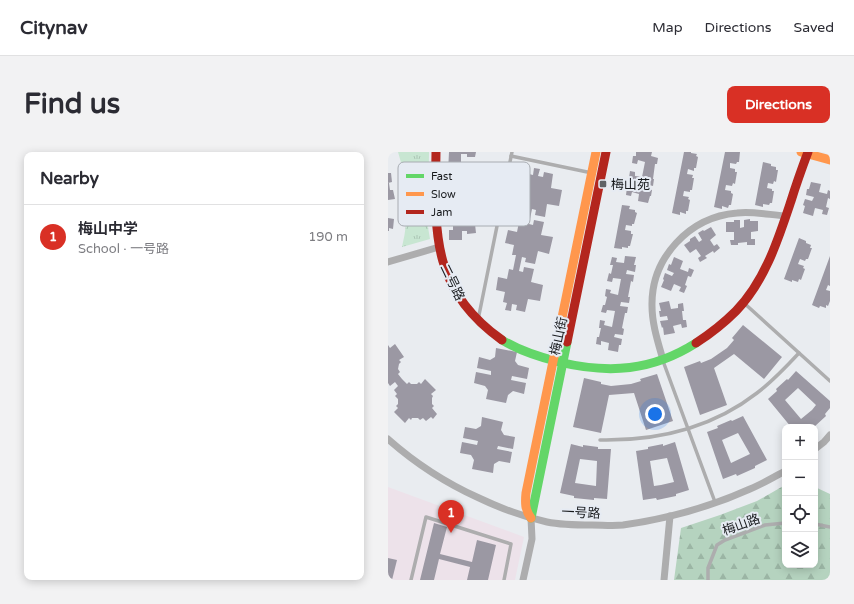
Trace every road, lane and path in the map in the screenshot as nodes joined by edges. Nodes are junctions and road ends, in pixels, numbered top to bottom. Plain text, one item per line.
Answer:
1 (596, 152) edge
2 (606, 152) edge
3 (805, 153) edge
4 (512, 154) edge
5 (830, 160) edge
6 (591, 173) junction
7 (601, 175) junction
8 (786, 216) junction
9 (436, 226) edge
10 (497, 226) edge
11 (438, 247) junction
12 (388, 262) edge
13 (743, 302) junction
14 (478, 321) junction
15 (799, 353) junction
16 (663, 360) junction
17 (553, 361) junction
18 (562, 363) junction
19 (830, 381) edge
20 (688, 429) junction
21 (830, 435) edge
22 (388, 439) edge
23 (600, 440) dead end
24 (818, 446) edge
25 (782, 473) edge
26 (715, 502) junction
27 (670, 516) junction
28 (531, 518) junction
29 (782, 523) edge
30 (818, 525) edge
31 (830, 527) edge
32 (411, 580) edge
33 (504, 580) edge
34 (523, 580) edge
35 (664, 580) edge
36 (708, 580) edge

1 - 6 street, 梅山街
2 - 7 street, 梅山街
3 - 5 street
3 - 8 street, 二号路
4 - 6 lane
6 - 7 lane
6 - 17 street, 梅山街
7 - 18 street, 梅山街
8 - 13 street, 二号路
8 - 16 street
9 - 11 street, 二号路
10 - 14 lane
11 - 12 street
11 - 14 street, 二号路
13 - 15 lane
13 - 16 street, 二号路
14 - 17 street, 二号路
15 - 19 lane
15 - 20 lane
16 - 18 street, 二号路
16 - 20 lane
17 - 18 street, 二号路
17 - 28 street, 梅山街
18 - 28 street, 梅山街
20 - 23 lane
20 - 26 lane
21 - 24 street
22 - 28 street, 一号路
25 - 26 street, 一号路
26 - 27 street, 一号路
27 - 28 street, 一号路
27 - 35 street
28 - 34 street, 梅山街
29 - 36 lane, 梅山路
30 - 31 lane
32 - 33 lane

